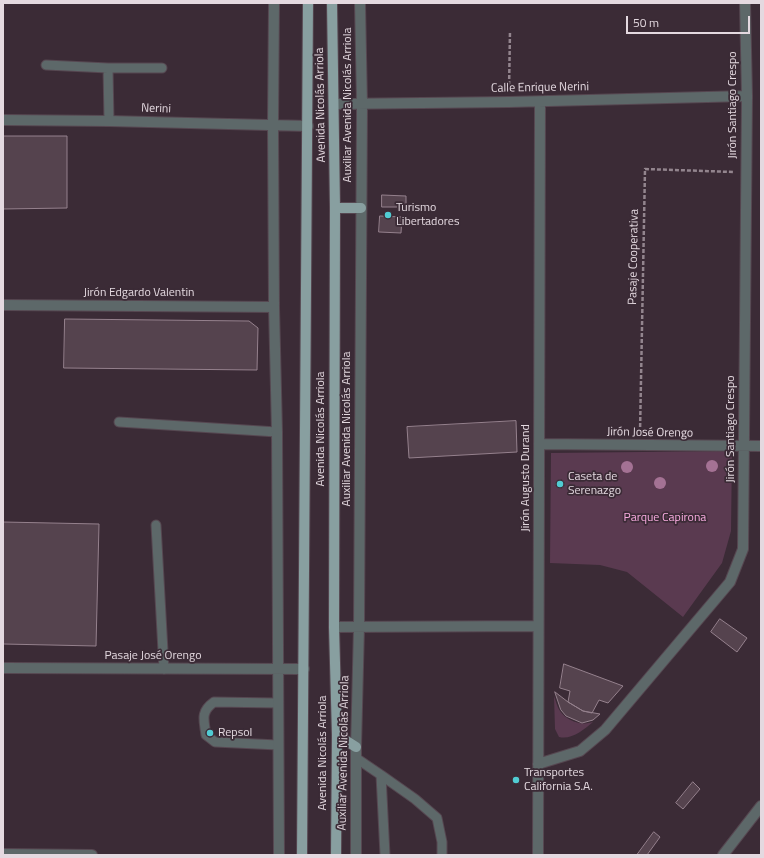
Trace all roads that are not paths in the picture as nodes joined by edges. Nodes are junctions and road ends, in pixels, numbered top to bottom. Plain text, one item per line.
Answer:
1 (274, 3) edge
2 (308, 3) edge
3 (332, 3) edge
4 (360, 3) edge
5 (745, 3) edge
6 (46, 65) dead end
7 (108, 68) junction
8 (162, 68) dead end
9 (747, 96) junction
10 (540, 102) junction
11 (335, 104) junction
12 (362, 105) junction
13 (3, 120) edge
14 (109, 121) junction
15 (273, 125) junction
16 (308, 126) junction
17 (335, 208) junction
18 (361, 208) junction
19 (3, 306) edge
20 (274, 307) junction
21 (119, 422) dead end
22 (277, 432) junction
23 (539, 444) junction
24 (744, 446) junction
25 (761, 446) edge
26 (156, 525) dead end
27 (538, 626) junction
28 (334, 627) junction
29 (359, 627) junction
30 (3, 668) edge
31 (164, 669) junction
32 (277, 669) junction
33 (304, 669) junction
34 (278, 703) junction
35 (337, 735) junction
36 (278, 745) junction
37 (356, 746) junction
38 (356, 758) junction
39 (538, 764) junction
40 (381, 775) junction
41 (761, 806) edge
42 (385, 851) edge
43 (3, 854) edge
44 (92, 855) edge
45 (279, 855) edge
46 (302, 855) edge
47 (336, 855) edge
48 (356, 855) edge
49 (393, 855) edge
50 (442, 855) edge
51 (538, 855) edge
52 (723, 855) edge

1 - 15 street
2 - 16 main road, Avenida Nicolás Arriola
3 - 11 main road, Avenida Nicolás Arriola
4 - 12 street, Auxiliar Avenida Nicolás Arriola
5 - 9 street, Jirón Santiago Crespo
6 - 7 lane
7 - 8 lane
7 - 14 lane
9 - 10 street, Calle Enrique Nerini
9 - 24 street, Jirón Santiago Crespo
10 - 12 street, Calle Enrique Nerini
10 - 23 street, Jirón Augusto Durand
11 - 12 street, Calle Enrique Nerini
11 - 17 main road, Avenida Nicolás Arriola
12 - 18 street, Auxiliar Avenida Nicolás Arriola
13 - 14 street, Nerini
14 - 15 street, Nerini
15 - 16 street, Nerini
15 - 20 street
16 - 33 main road, Avenida Nicolás Arriola
17 - 18 main road
17 - 28 main road, Avenida Nicolás Arriola
18 - 29 street, Auxiliar Avenida Nicolás Arriola
19 - 20 street, Jirón Edgardo Valentin
20 - 22 street
21 - 22 lane
22 - 32 street
23 - 24 street, Jirón José Orengo
23 - 27 street, Jirón Augusto Durand
24 - 25 street, Jirón José Orengo
24 - 39 street, Jirón Santiago Crespo
26 - 31 lane
27 - 29 street
27 - 39 street, Jirón Augusto Durand
28 - 29 street
28 - 35 main road, Avenida Nicolás Arriola
29 - 37 street, Auxiliar Avenida Nicolás Arriola
30 - 31 street, Pasaje José Orengo
31 - 32 street, Pasaje José Orengo
32 - 33 street, Pasaje José Orengo
32 - 34 street
33 - 46 main road, Avenida Nicolás Arriola
34 - 36 street
34 - 36 lane
35 - 37 main road
35 - 47 main road, Avenida Nicolás Arriola
36 - 45 street
37 - 38 street, Auxiliar Avenida Nicolás Arriola
38 - 40 lane
38 - 48 street, Auxiliar Avenida Nicolás Arriola
39 - 51 street, Jirón Augusto Durand
40 - 42 lane
40 - 50 lane
41 - 52 street
42 - 49 lane
43 - 44 street

